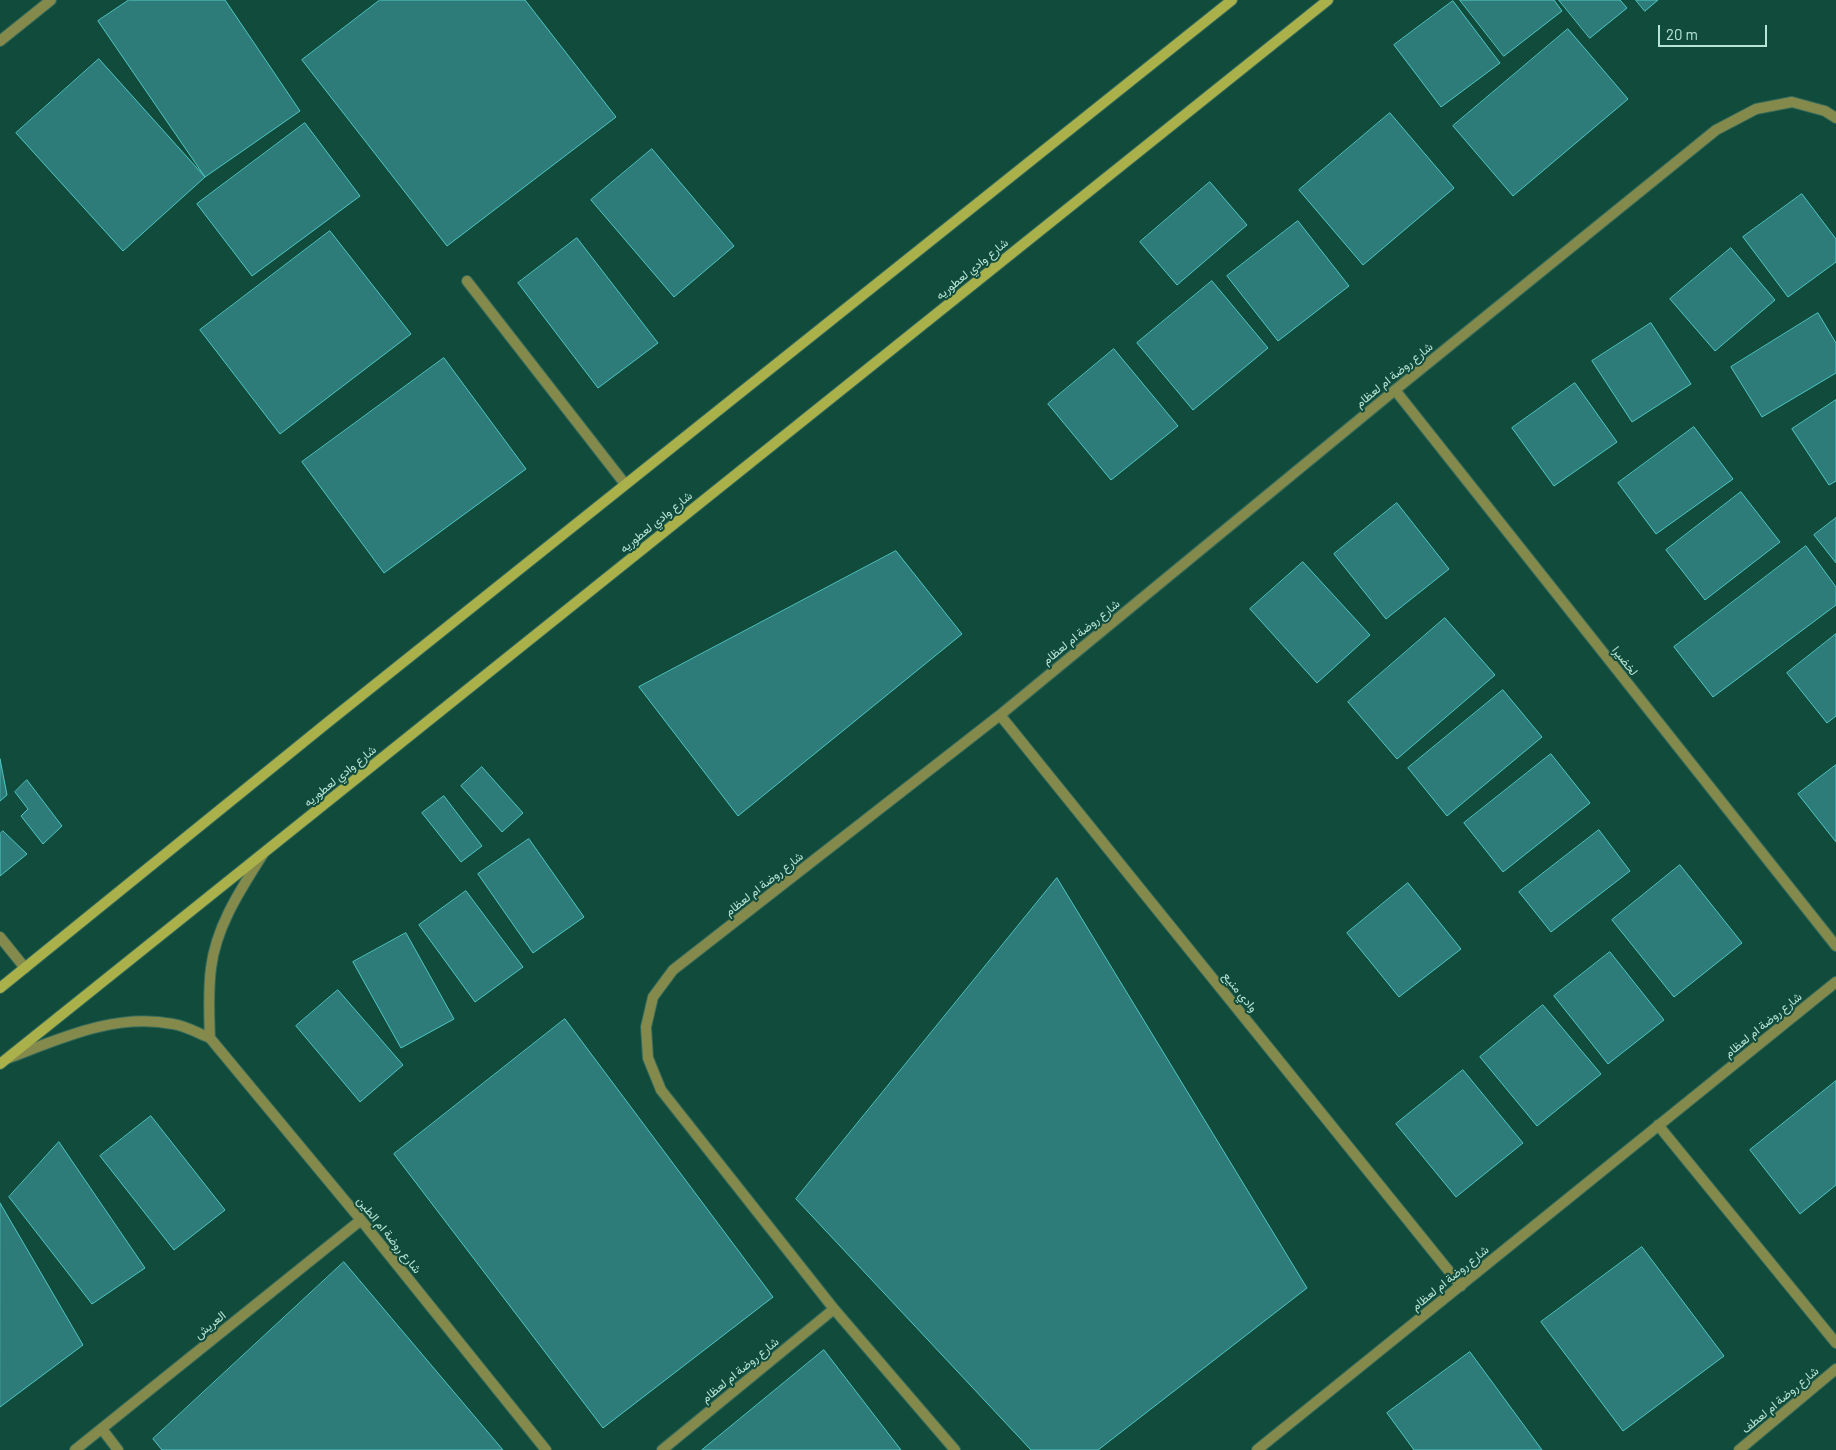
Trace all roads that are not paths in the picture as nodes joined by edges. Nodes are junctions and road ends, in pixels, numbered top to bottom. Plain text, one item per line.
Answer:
1 (51, 0) edge
2 (1232, 0) edge
3 (1328, 0) edge
4 (0, 41) edge
5 (1836, 118) edge
6 (467, 281) dead end
7 (1395, 390) junction
8 (625, 484) junction
9 (1000, 715) junction
10 (263, 853) junction
11 (0, 937) edge
12 (1836, 946) edge
13 (25, 968) junction
14 (1836, 982) edge
15 (0, 988) edge
16 (210, 1038) junction
17 (3, 1062) edge
18 (1658, 1125) junction
19 (361, 1220) junction
20 (1461, 1286) junction
21 (834, 1309) junction
22 (1836, 1343) edge
23 (1836, 1370) edge
24 (102, 1429) junction
25 (75, 1450) edge
26 (118, 1450) edge
27 (546, 1450) edge
28 (662, 1450) edge
29 (955, 1450) edge
30 (1257, 1450) edge
31 (1739, 1450) edge

1 - 4 street
2 - 8 street
3 - 10 street, شارع وادي لعطوريه
5 - 7 street, شارع روضة ام لعظام
6 - 8 street
7 - 9 street, شارع روضة ام لعظام
7 - 12 street, لخضيرا
8 - 13 street
9 - 20 street, وادي منيع
9 - 21 street, شارع روضة ام لعظام
10 - 16 street
10 - 17 street, شارع وادي لعطوريه
11 - 13 street
13 - 15 street
14 - 18 street, شارع روضة ام لعظام
16 - 17 street, شارع روضة ام الطين
16 - 19 street, شارع روضة ام الطين
18 - 20 street, شارع روضة ام لعظام
18 - 22 street
19 - 24 street, العريش
19 - 27 street, شارع روضة ام الطين
20 - 30 street, شارع روضة ام لعظام
21 - 28 street, شارع روضة ام لعظام
21 - 29 street, شارع روضة ام لعظام
23 - 31 street, شارع روضة ام لعطف
24 - 25 street, العريش
24 - 26 street

